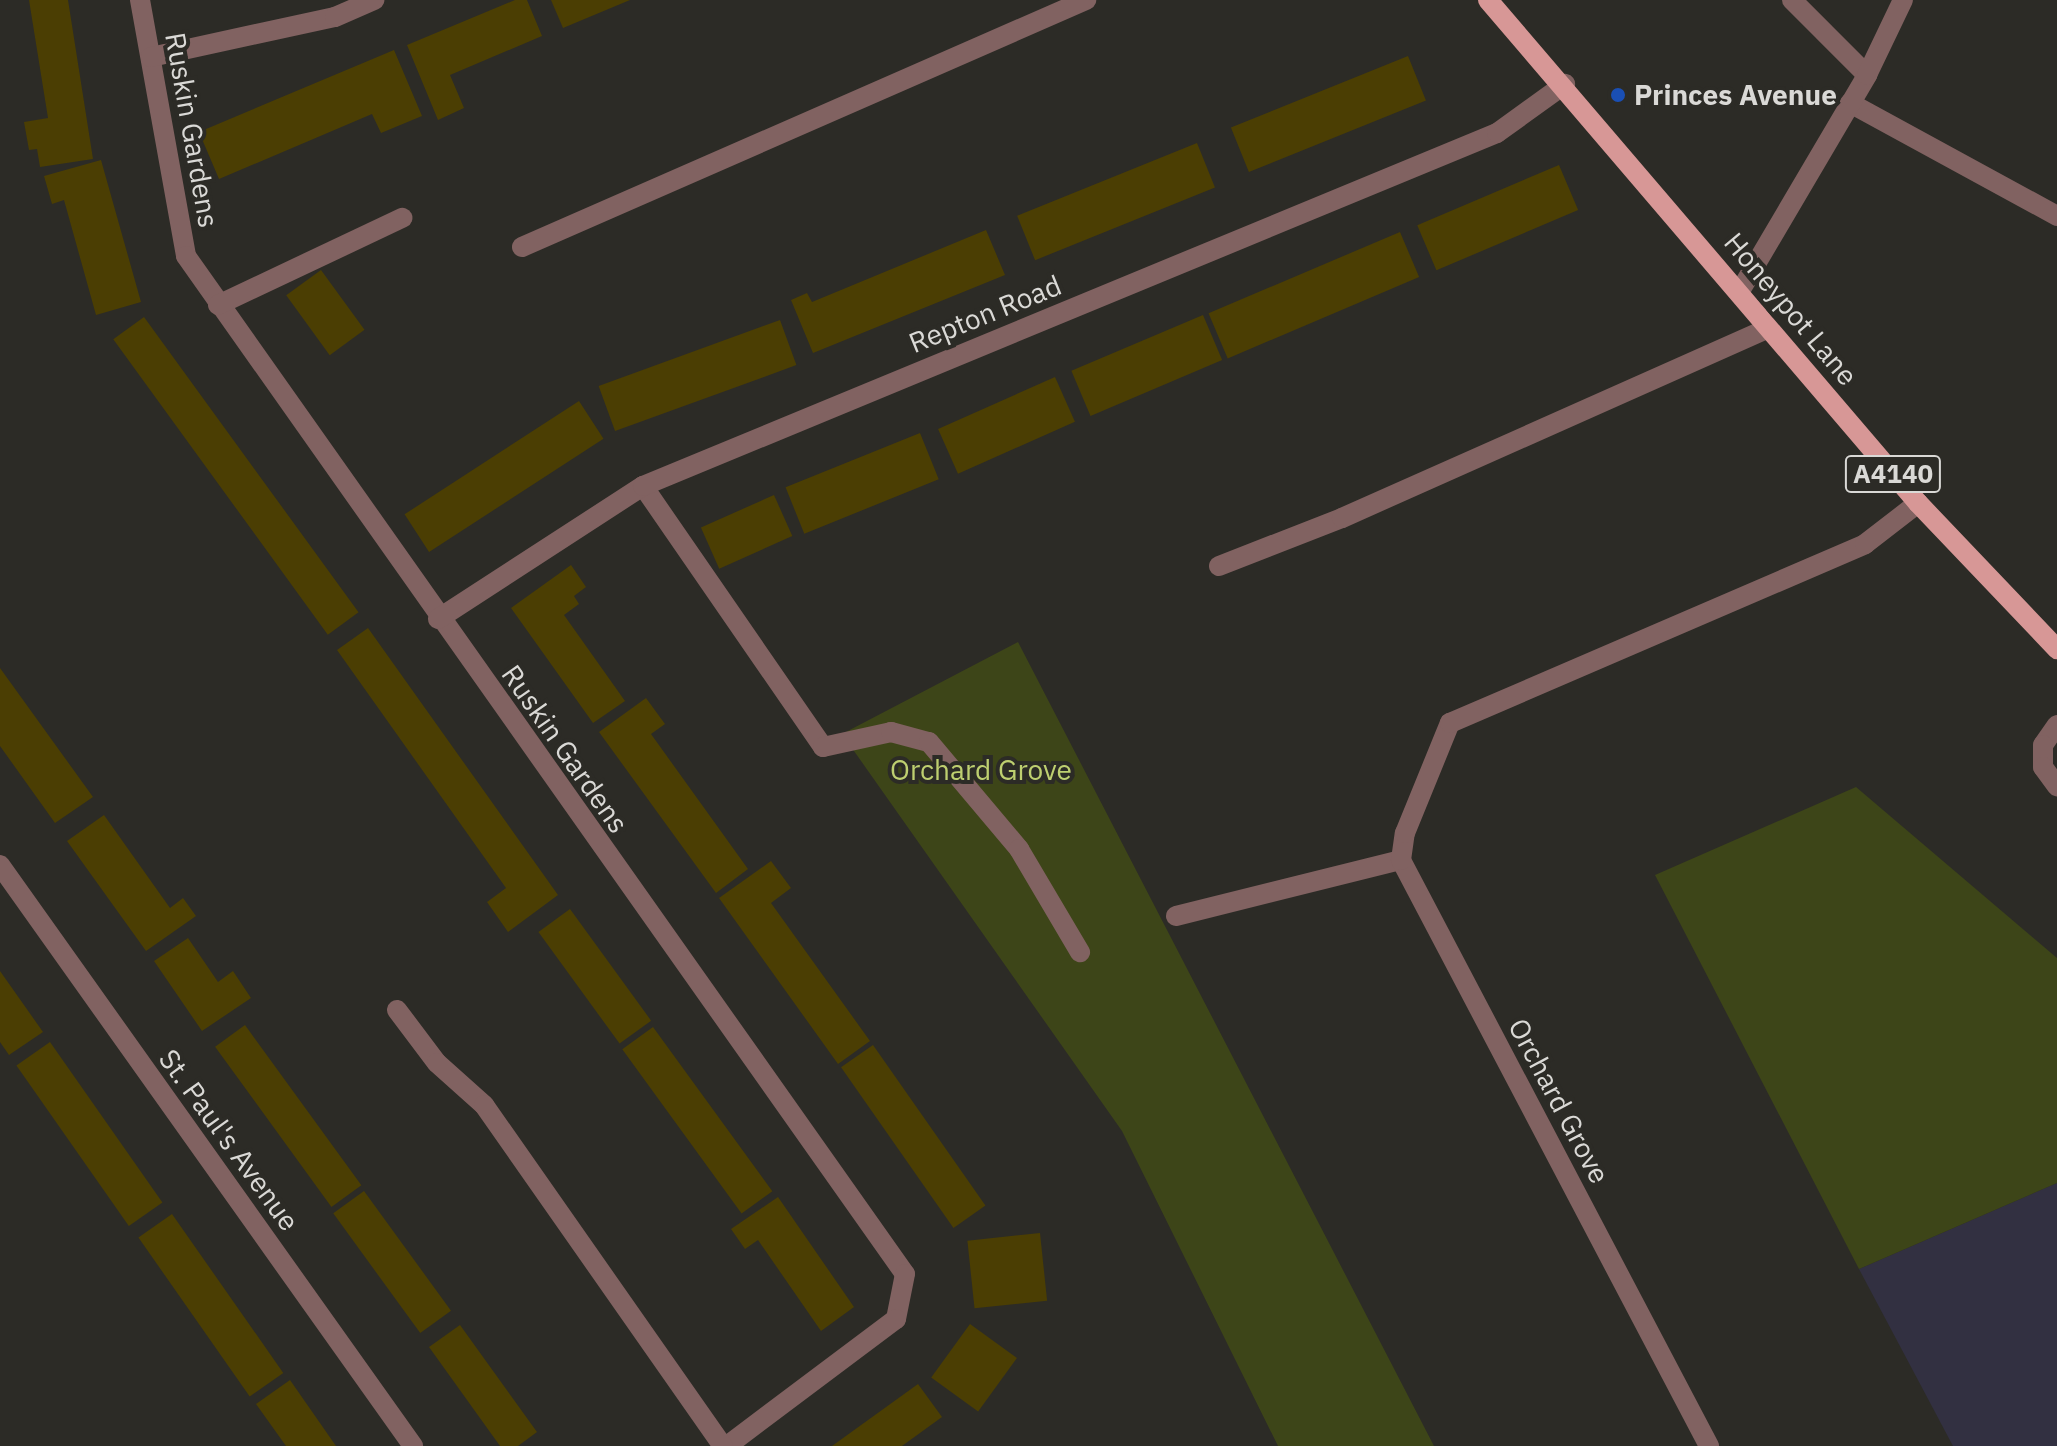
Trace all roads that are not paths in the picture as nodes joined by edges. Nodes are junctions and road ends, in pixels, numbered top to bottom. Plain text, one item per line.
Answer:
1 (140, 0) edge
2 (374, 0) edge
3 (1086, 0) edge
4 (1488, 0) edge
5 (1792, 0) edge
6 (1903, 0) edge
7 (151, 57) junction
8 (1867, 75) junction
9 (1565, 84) junction
10 (1850, 103) junction
11 (2057, 216) edge
12 (402, 218) dead end
13 (522, 247) dead end
14 (1740, 291) junction
15 (218, 305) junction
16 (1767, 329) junction
17 (643, 486) junction
18 (1918, 503) junction
19 (1219, 566) dead end
20 (438, 619) junction
21 (2057, 649) edge
22 (2057, 725) edge
23 (2057, 786) edge
24 (1401, 860) junction
25 (0, 865) edge
26 (1176, 916) dead end
27 (1080, 952) dead end
28 (397, 1010) dead end
29 (413, 1446) edge
30 (725, 1446) edge
31 (1709, 1446) edge

1 - 7 street, Ruskin Gardens
2 - 7 street
3 - 13 street
4 - 9 main road, Honeypot Lane / A4140
5 - 8 street
6 - 8 street
7 - 15 street, Ruskin Gardens
8 - 10 street
9 - 14 main road, Honeypot Lane / A4140
9 - 17 street, Repton Road
10 - 11 street
10 - 14 street
12 - 15 street
14 - 16 main road, Honeypot Lane / A4140
15 - 20 street, Ruskin Gardens
16 - 18 main road, Honeypot Lane / A4140
16 - 19 street
17 - 20 street, Repton Road
17 - 27 street
18 - 21 main road, Honeypot Lane / A4140
18 - 24 street
20 - 30 street, Ruskin Gardens
22 - 23 street
24 - 26 street
24 - 31 street, Orchard Grove
25 - 29 street, St. Paul's Avenue
28 - 30 street

